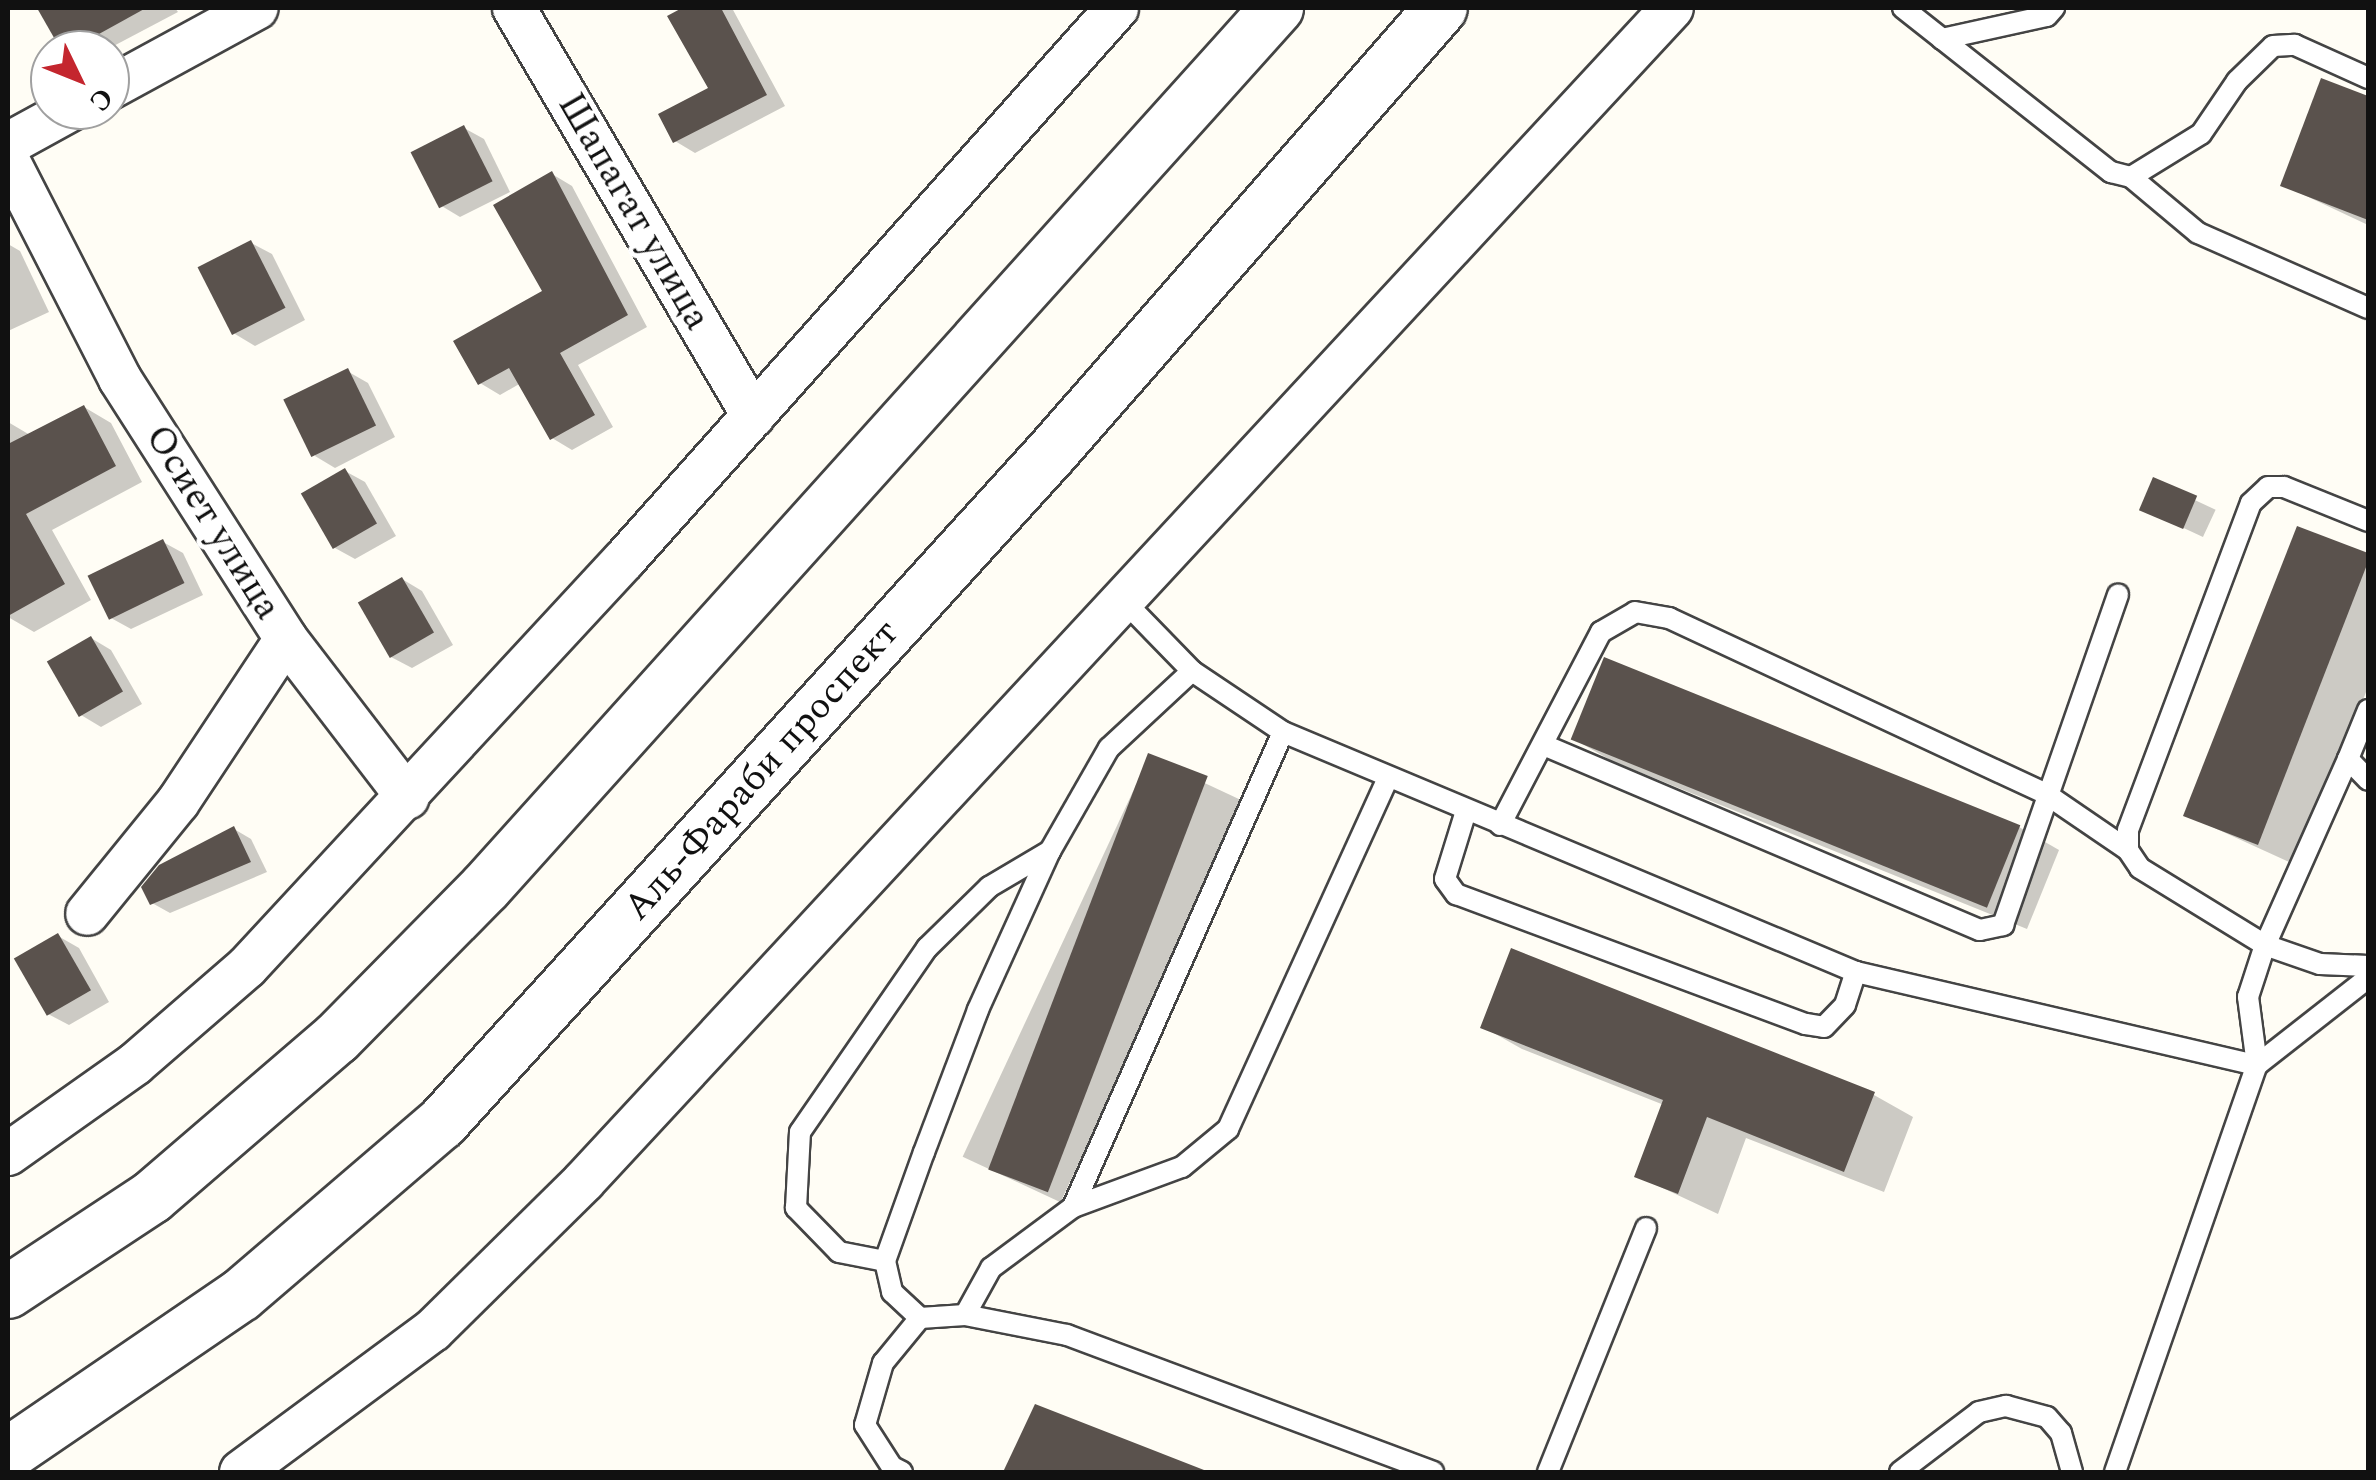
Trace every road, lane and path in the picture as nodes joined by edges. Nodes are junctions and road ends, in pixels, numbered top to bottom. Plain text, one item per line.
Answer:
1 (257, 8) edge
2 (514, 8) edge
3 (1118, 8) edge
4 (1277, 8) edge
5 (1441, 8) edge
6 (1672, 8) edge
7 (1903, 8) edge
8 (2054, 8) edge
9 (1942, 38) junction
10 (130, 77) edge
11 (2368, 78) edge
12 (34, 130) edge
13 (8, 144) edge
14 (8, 160) edge
15 (2132, 178) junction
16 (2368, 308) edge
17 (753, 416) junction
18 (2368, 521) edge
19 (2118, 594) dead end
20 (1123, 600) junction
21 (286, 639) junction
22 (1192, 671) junction
23 (2368, 710) edge
24 (1283, 732) junction
25 (1546, 746) junction
26 (2348, 759) junction
27 (1388, 778) junction
28 (2368, 780) edge
29 (2046, 794) junction
30 (408, 798) junction
31 (1466, 811) junction
32 (1500, 825) junction
33 (2128, 850) junction
34 (1050, 851) junction
35 (87, 914) dead end
36 (2265, 946) junction
37 (2368, 966) edge
38 (1856, 972) junction
39 (2368, 978) edge
40 (2257, 1065) junction
41 (8, 1154) edge
42 (1073, 1207) junction
43 (1646, 1228) dead end
44 (885, 1261) junction
45 (8, 1292) edge
46 (965, 1315) junction
47 (920, 1318) junction
48 (8, 1454) edge
49 (241, 1472) edge
50 (902, 1472) edge
51 (1433, 1472) edge
52 (1548, 1472) edge
53 (1900, 1472) edge
54 (2072, 1472) edge
55 (2115, 1472) edge

1 - 10 street
2 - 17 street, Шапагат улица
3 - 17 street
4 - 45 street
5 - 48 street, Аль-Фараби проспект
6 - 20 street
7 - 9 lane
8 - 9 lane
9 - 15 lane
11 - 15 lane
12 - 13 street
14 - 21 street, Осиет улица
15 - 16 lane
17 - 30 street
18 - 33 lane
19 - 29 lane
20 - 22 lane
20 - 49 street
21 - 30 street
21 - 35 street, Осиет улица
22 - 24 lane
22 - 34 lane
23 - 26 lane
24 - 27 lane
24 - 42 lane
25 - 29 lane
25 - 29 lane
25 - 32 lane
26 - 28 lane
26 - 36 lane
27 - 31 lane
27 - 42 lane
29 - 33 lane
30 - 41 street
31 - 32 lane
31 - 38 lane
32 - 38 lane
33 - 36 lane
34 - 44 lane
34 - 44 lane
36 - 37 lane
36 - 40 lane
38 - 40 lane
39 - 40 lane
40 - 55 lane
42 - 46 lane
43 - 52 lane
44 - 47 lane
46 - 47 lane
46 - 51 lane
47 - 50 lane
53 - 54 lane

